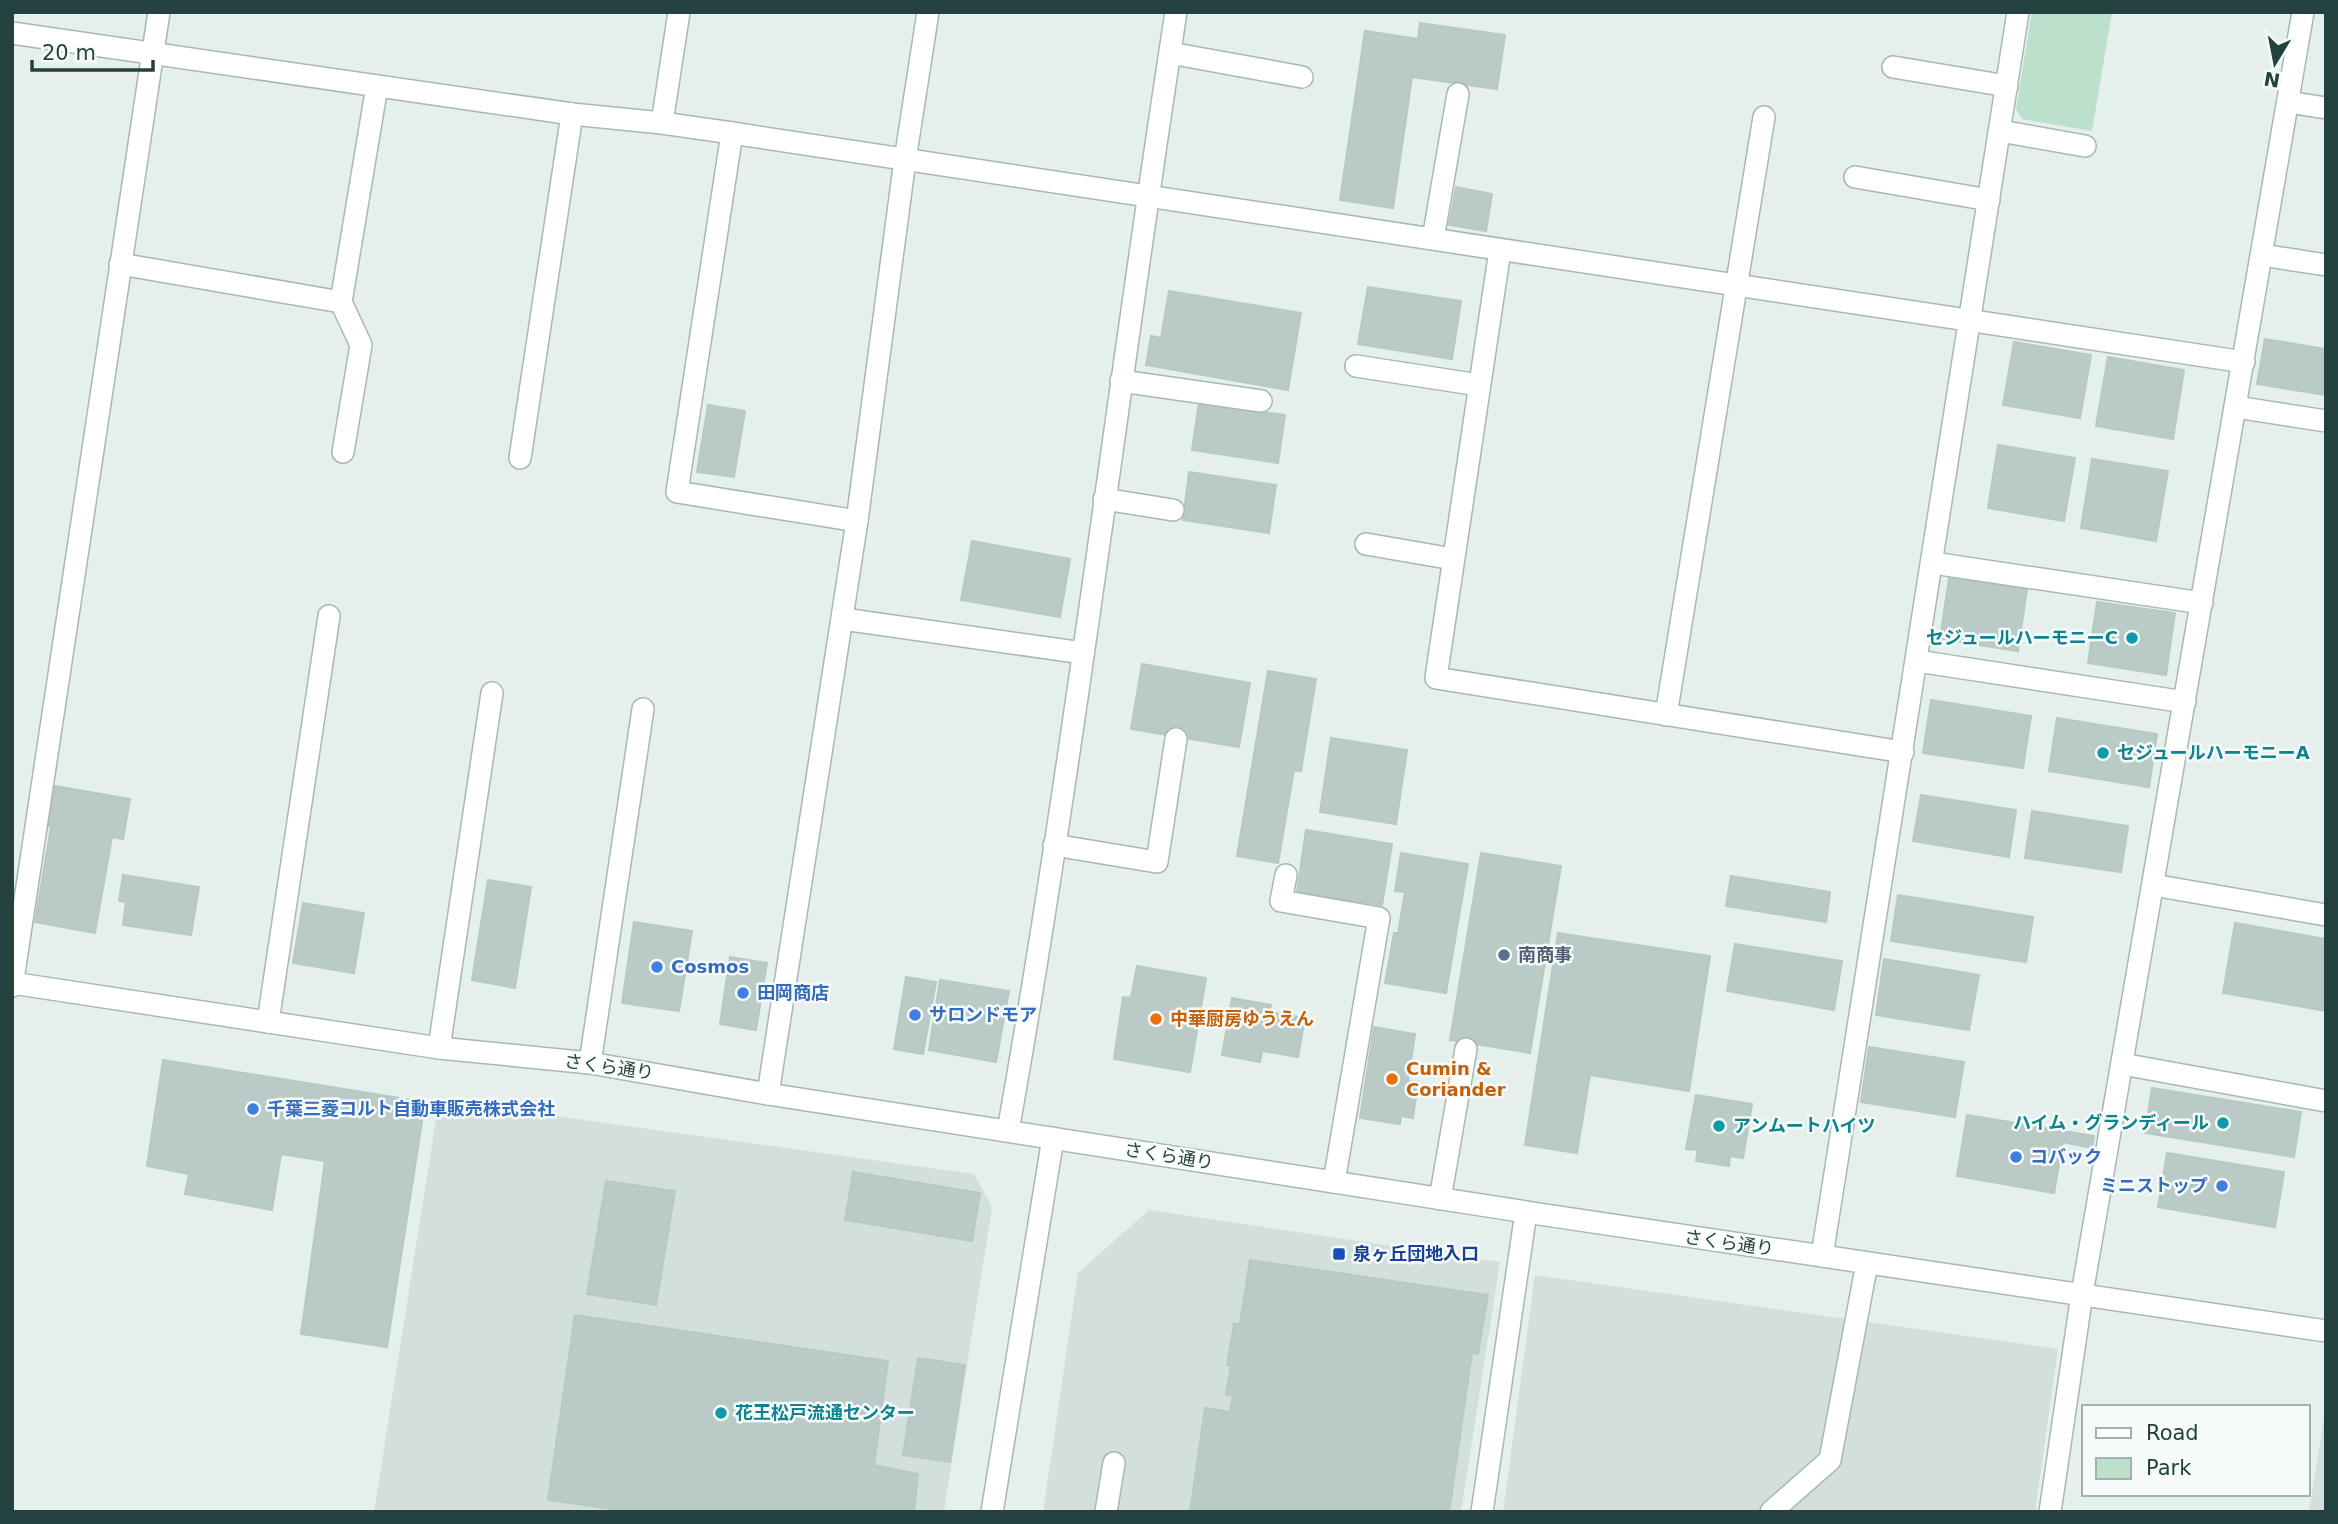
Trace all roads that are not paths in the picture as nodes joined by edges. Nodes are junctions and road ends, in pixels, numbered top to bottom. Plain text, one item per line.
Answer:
1 (159, 12) edge
2 (679, 12) edge
3 (928, 12) edge
4 (1176, 12) edge
5 (2018, 12) edge
6 (2303, 12) edge
7 (12, 33) edge
8 (152, 53) junction
9 (1170, 53) junction
10 (1892, 67) dead end
11 (1302, 77) dead end
12 (377, 86) junction
13 (2007, 86) junction
14 (1458, 94) dead end
15 (2288, 102) junction
16 (2326, 108) edge
17 (572, 114) junction
18 (1764, 117) dead end
19 (663, 123) junction
20 (2000, 131) junction
21 (732, 133) junction
22 (2085, 146) dead end
23 (905, 160) junction
24 (1855, 177) dead end
25 (1147, 196) junction
26 (1989, 200) junction
27 (1433, 239) junction
28 (1500, 250) junction
29 (2262, 255) junction
30 (120, 264) junction
31 (2326, 265) edge
32 (1735, 285) junction
33 (341, 302) junction
34 (1970, 321) junction
35 (2244, 362) junction
36 (1356, 366) dead end
37 (1121, 381) junction
38 (1479, 385) junction
39 (1261, 401) dead end
40 (2236, 407) junction
41 (2326, 421) edge
42 (344, 452) dead end
43 (520, 458) dead end
44 (1104, 499) junction
45 (1173, 510) dead end
46 (857, 521) junction
47 (1366, 544) dead end
48 (1453, 559) junction
49 (1933, 562) junction
50 (2202, 603) junction
51 (328, 616) dead end
52 (843, 619) junction
53 (1083, 653) junction
54 (1917, 661) junction
55 (492, 693) dead end
56 (2185, 702) junction
57 (643, 709) dead end
58 (1666, 715) junction
59 (1176, 739) dead end
60 (1903, 752) junction
61 (1054, 845) junction
62 (1286, 876) dead end
63 (2153, 885) junction
64 (2326, 915) edge
65 (12, 984) edge
66 (268, 1022) junction
67 (439, 1048) junction
68 (1466, 1049) dead end
69 (590, 1063) junction
70 (2122, 1064) junction
71 (768, 1094) junction
72 (2326, 1101) edge
73 (1008, 1131) junction
74 (1053, 1138) junction
75 (1334, 1182) junction
76 (1440, 1199) junction
77 (1526, 1212) junction
78 (1822, 1256) junction
79 (1867, 1263) junction
80 (2082, 1294) junction
81 (2326, 1331) edge
82 (1114, 1463) dead end
83 (992, 1512) edge
84 (1107, 1512) edge
85 (1482, 1512) edge
86 (1771, 1512) edge
87 (2050, 1512) edge

1 - 8 street
2 - 19 street
3 - 23 street
4 - 9 street
5 - 13 street
6 - 15 street
7 - 8 street
8 - 12 street
8 - 30 street
9 - 11 street
9 - 25 street
10 - 13 street
12 - 17 street
12 - 33 street
13 - 20 street
14 - 27 street
15 - 16 street
15 - 29 street
17 - 19 street
17 - 43 street
18 - 32 street
19 - 21 street
20 - 22 street
20 - 26 street
21 - 23 street
21 - 46 street
23 - 25 street
23 - 46 street
24 - 26 street
25 - 27 street
25 - 37 street
26 - 34 street
27 - 28 street
28 - 32 street
28 - 38 street
29 - 31 street
29 - 35 street
30 - 33 street
30 - 65 street
32 - 34 street
32 - 58 street
33 - 42 street
34 - 35 street
34 - 49 street
35 - 40 street
36 - 38 street
37 - 39 street
37 - 44 street
38 - 48 street
40 - 41 street
40 - 50 street
44 - 45 street
44 - 53 street
46 - 52 street
47 - 48 street
48 - 58 street
49 - 50 street
49 - 54 street
50 - 56 street
51 - 66 street
52 - 53 street
52 - 71 street
53 - 61 street
54 - 56 street
54 - 60 street
55 - 67 street
56 - 63 street
57 - 69 street
58 - 60 street
59 - 61 street
60 - 78 street
61 - 73 street
62 - 75 street
63 - 64 street
63 - 70 street
65 - 66 street, さくら通り
66 - 67 street, さくら通り
67 - 69 street, さくら通り
68 - 76 street
69 - 71 street, さくら通り
70 - 72 street
70 - 80 street
71 - 73 street, さくら通り
73 - 74 street, さくら通り
74 - 75 street, さくら通り
74 - 83 street
75 - 76 street, さくら通り
76 - 77 street, さくら通り
77 - 78 street, さくら通り
77 - 85 street
78 - 79 street, さくら通り
79 - 80 street, さくら通り
79 - 86 street
80 - 81 street, さくら通り
80 - 87 street
82 - 84 street

